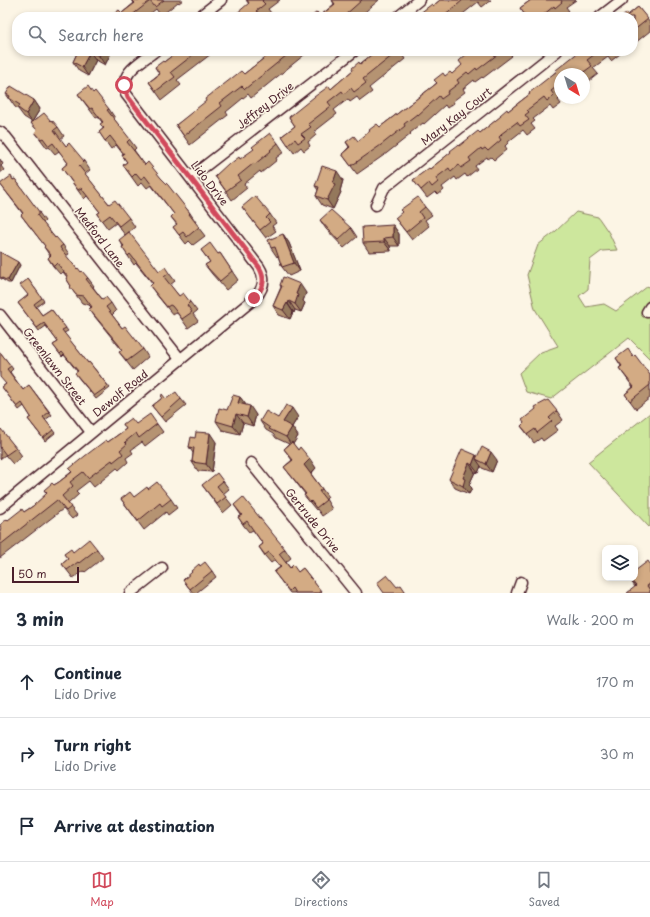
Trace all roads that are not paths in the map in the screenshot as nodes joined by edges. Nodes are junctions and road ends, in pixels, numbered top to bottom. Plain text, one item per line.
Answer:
1 (221, 0) edge
2 (419, 0) edge
3 (622, 0) edge
4 (205, 12) edge
5 (404, 12) edge
6 (606, 12) edge
7 (149, 56) edge
8 (348, 56) edge
9 (551, 56) edge
10 (0, 132) edge
11 (191, 177) junction
12 (376, 205) dead end
13 (254, 298) joint
14 (0, 315) edge
15 (180, 359) junction
16 (92, 432) junction
17 (251, 463) dead end
18 (1, 505) edge
19 (162, 568) dead end
20 (520, 582) dead end
21 (130, 593) edge
22 (356, 593) edge
23 (518, 593) edge

1 - 4 street
2 - 5 street
3 - 6 street
7 - 11 street, Lido Drive
8 - 11 street, Jeffrey Drive
9 - 12 street, Mary Kay Court
10 - 15 street, Medford Lane
11 - 13 street, Lido Drive
13 - 15 street, Dewolf Road
14 - 16 street, Greenlawn Street
15 - 16 street, Dewolf Road
16 - 18 street, Dewolf Road
17 - 22 street, Gertrude Drive
19 - 21 street
20 - 23 street

